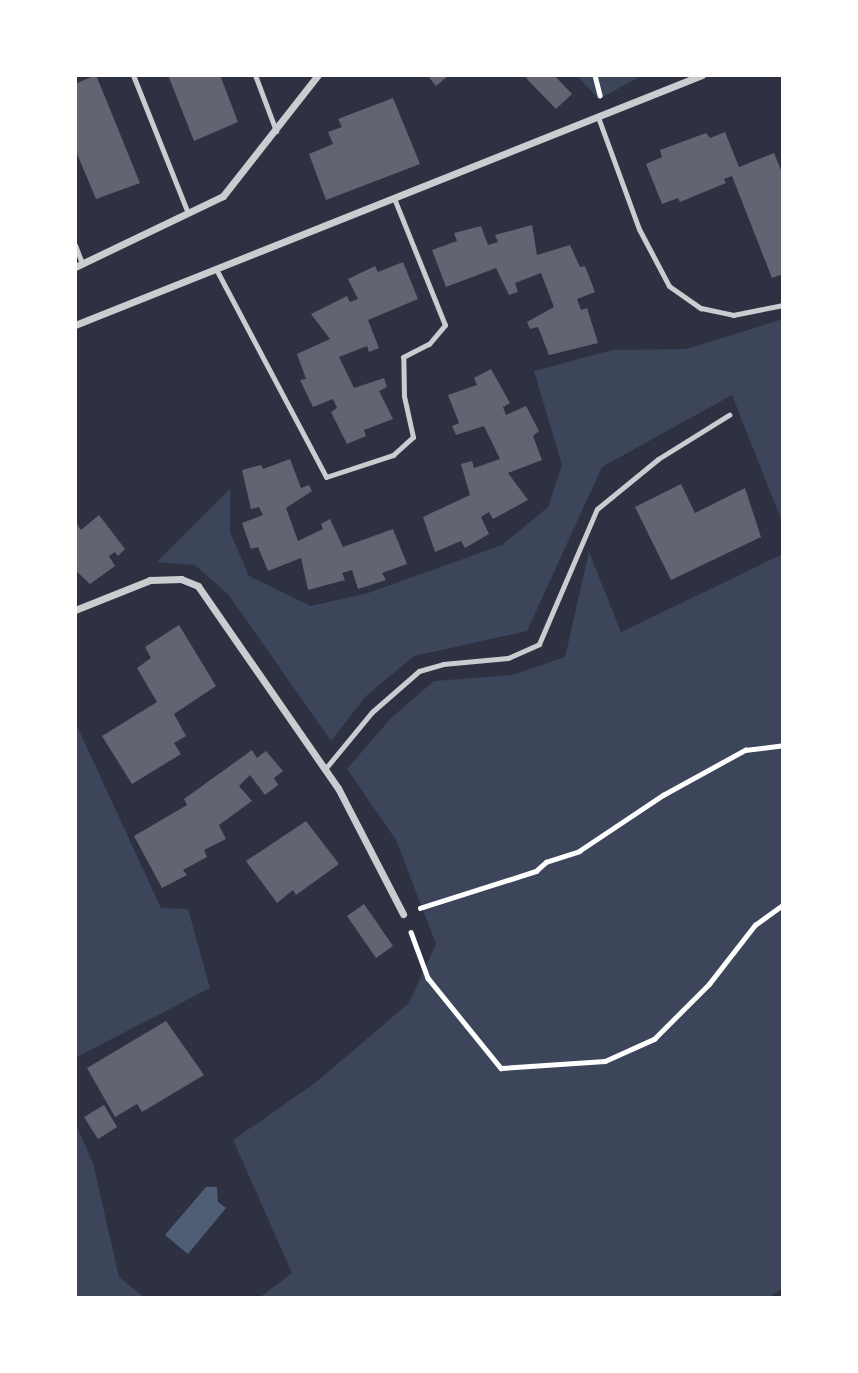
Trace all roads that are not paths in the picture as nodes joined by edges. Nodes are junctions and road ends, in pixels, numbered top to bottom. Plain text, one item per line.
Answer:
1 (133, 75) edge
2 (255, 75) edge
3 (318, 75) edge
4 (702, 75) edge
5 (598, 117) junction
6 (276, 131) junction
7 (394, 198) junction
8 (187, 211) junction
9 (75, 245) edge
10 (79, 265) edge
11 (216, 269) junction
12 (783, 305) edge
13 (75, 325) edge
14 (729, 415) dead end
15 (75, 610) edge
16 (326, 769) junction
17 (403, 914) road end

1 - 8 lane
2 - 6 lane
3 - 6 street
4 - 5 street
5 - 7 street
5 - 12 lane
6 - 8 street
7 - 11 street
7 - 11 lane
8 - 10 street
9 - 10 lane
11 - 13 street
14 - 16 lane
15 - 16 street
16 - 17 street

